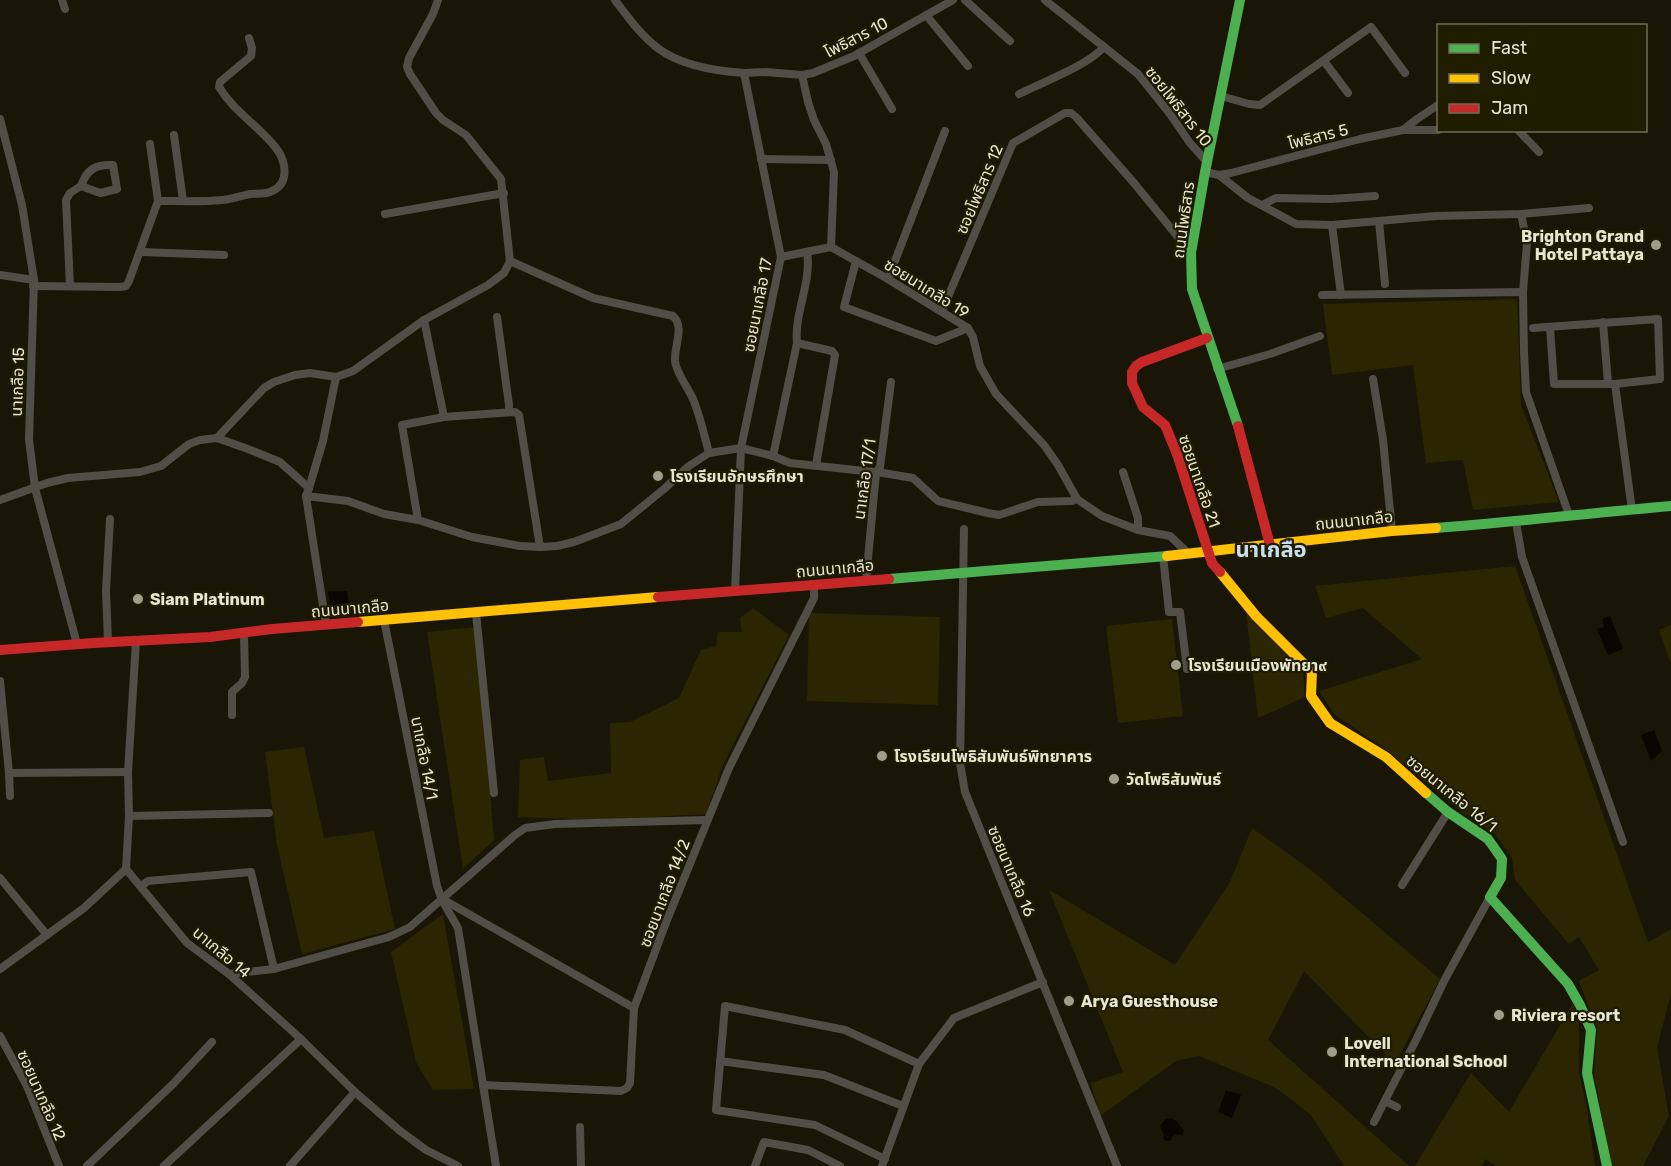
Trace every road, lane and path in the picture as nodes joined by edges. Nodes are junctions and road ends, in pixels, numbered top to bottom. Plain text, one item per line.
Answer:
1 (62, 0) edge
2 (438, 0) edge
3 (615, 0) edge
4 (953, 0) edge
5 (965, 0) edge
6 (1045, 0) edge
7 (1240, 0) edge
8 (65, 9) dead end
9 (927, 15) junction
10 (249, 38) dead end
11 (1010, 41) dead end
12 (1104, 47) junction
13 (859, 53) junction
14 (1324, 62) junction
15 (968, 66) dead end
16 (744, 73) junction
17 (1405, 73) dead end
18 (802, 75) junction
19 (1348, 93) dead end
20 (1019, 94) dead end
21 (1221, 96) junction
22 (1437, 106) edge
23 (891, 109) dead end
24 (0, 119) edge
25 (1402, 130) junction
26 (1437, 130) edge
27 (945, 131) dead end
28 (1520, 132) edge
29 (174, 135) dead end
30 (150, 144) dead end
31 (1539, 152) dead end
32 (761, 159) junction
33 (831, 160) junction
34 (1206, 167) junction
35 (1219, 174) junction
36 (81, 186) junction
37 (504, 193) junction
38 (1375, 196) dead end
39 (158, 201) junction
40 (183, 201) junction
41 (1262, 205) junction
42 (1589, 208) dead end
43 (385, 214) dead end
44 (1521, 214) junction
45 (1379, 221) junction
46 (1332, 225) junction
47 (831, 247) junction
48 (140, 252) junction
49 (807, 252) junction
50 (1191, 253) junction
51 (224, 255) dead end
52 (782, 257) junction
53 (510, 261) junction
54 (856, 261) junction
55 (0, 275) edge
56 (888, 279) junction
57 (34, 283) junction
58 (1385, 284) dead end
59 (70, 286) junction
60 (1523, 292) junction
61 (1322, 295) dead end
62 (1341, 295) junction
63 (942, 311) junction
64 (498, 317) dead end
65 (424, 320) junction
66 (1603, 322) junction
67 (1550, 327) junction
68 (968, 328) junction
69 (1533, 328) dead end
70 (1320, 336) dead end
71 (1207, 338) junction
72 (797, 343) junction
73 (1218, 369) junction
74 (336, 377) junction
75 (1373, 379) dead end
76 (891, 382) dead end
77 (1611, 384) junction
78 (509, 412) junction
79 (444, 417) junction
80 (217, 438) junction
81 (741, 448) junction
82 (709, 453) junction
83 (773, 456) junction
84 (816, 465) junction
85 (1123, 472) dead end
86 (876, 473) junction
87 (35, 488) junction
88 (308, 492) junction
89 (1077, 499) junction
90 (0, 500) edge
91 (1671, 506) edge
92 (1632, 510) junction
93 (1569, 515) junction
94 (110, 519) dead end
95 (418, 520) junction
96 (1516, 522) junction
97 (964, 529) dead end
98 (1138, 530) junction
99 (1392, 531) junction
100 (1270, 545) junction
101 (540, 547) junction
102 (1208, 552) junction
103 (1189, 554) junction
104 (1163, 556) junction
105 (964, 571) junction
106 (866, 580) junction
107 (814, 585) junction
108 (735, 591) junction
109 (476, 613) junction
110 (384, 620) junction
111 (327, 625) junction
112 (244, 634) junction
113 (136, 641) junction
114 (108, 642) junction
115 (77, 644) junction
116 (0, 650) edge
117 (1186, 669) dead end
118 (0, 681) edge
119 (232, 715) dead end
120 (9, 772) junction
121 (128, 772) junction
122 (494, 794) dead end
123 (10, 796) dead end
124 (1448, 812) junction
125 (270, 813) dead end
126 (129, 816) junction
127 (707, 819) junction
128 (1623, 842) dead end
129 (126, 869) junction
130 (0, 878) edge
131 (1402, 885) dead end
132 (141, 886) junction
133 (1490, 897) junction
134 (442, 900) junction
135 (47, 935) junction
136 (0, 969) edge
137 (274, 969) junction
138 (229, 974) junction
139 (1043, 982) junction
140 (634, 1008) junction
141 (0, 1036) edge
142 (301, 1040) junction
143 (212, 1042) dead end
144 (720, 1060) junction
145 (919, 1064) junction
146 (483, 1085) junction
147 (355, 1092) junction
148 (1385, 1101) junction
149 (903, 1106) junction
150 (1397, 1107) dead end
151 (1374, 1122) dead end
152 (580, 1127) dead end
153 (884, 1163) edge
154 (58, 1166) edge
155 (87, 1166) edge
156 (164, 1166) edge
157 (290, 1166) edge
158 (458, 1166) edge
159 (496, 1166) edge
160 (581, 1166) edge
161 (754, 1166) edge
162 (840, 1166) edge
163 (1117, 1166) edge
164 (1607, 1166) edge

1 - 8 street
2 - 37 street
3 - 16 street
4 - 9 street, โพธิสาร 10
5 - 11 street
6 - 12 street, ซอยโพธิสาร 10
7 - 21 street, ถนนโพธิสาร
9 - 13 street, โพธิสาร 10
9 - 15 street
10 - 40 street
12 - 20 street
12 - 34 street, ซอยโพธิสาร 10
13 - 18 street, โพธิสาร 10
13 - 23 street
14 - 17 street
14 - 19 street
14 - 21 street
16 - 18 street
16 - 32 street, ซอยนาเกลือ 17
18 - 33 street
21 - 34 street, ถนนโพธิสาร
22 - 25 street
24 - 57 street, นาเกลือ 15
25 - 26 street, โพธิสาร 5
25 - 35 street, โพธิสาร 5
27 - 56 street
28 - 31 street
29 - 40 street
30 - 39 street
32 - 33 street
32 - 52 street, ซอยนาเกลือ 17
33 - 47 street
34 - 35 street, โพธิสาร 5
34 - 50 street, ถนนโพธิสาร
35 - 41 street
36 - 36 street
36 - 59 street
37 - 43 street
37 - 53 street
38 - 41 street
39 - 40 street
39 - 48 street
41 - 46 street
42 - 44 street
44 - 45 street
44 - 60 street
45 - 46 street
45 - 58 street
46 - 62 street
47 - 49 street
47 - 54 street, ซอยนาเกลือ 19
48 - 51 street
48 - 59 street
49 - 52 street
49 - 72 street
50 - 63 street, ซอยโพธิสาร 12
50 - 71 street, ถนนโพธิสาร
52 - 81 street, ซอยนาเกลือ 17
53 - 65 street
53 - 82 street
54 - 56 street, ซอยนาเกลือ 19
54 - 68 street
55 - 57 street
56 - 63 street, ซอยนาเกลือ 19
57 - 59 street
57 - 87 street, นาเกลือ 15
60 - 62 street
60 - 93 street
61 - 62 street
63 - 68 street, ซอยนาเกลือ 19
64 - 78 street
65 - 74 street
65 - 79 street
66 - 67 street
66 - 77 street
66 - 77 street
67 - 69 street
67 - 77 street
68 - 89 street, ซอยนาเกลือ 19
70 - 73 street
71 - 73 street, ถนนโพธิสาร
71 - 102 street, ซอยนาเกลือ 21
72 - 83 street
72 - 84 street
73 - 100 street, ถนนโพธิสาร
74 - 80 street
74 - 88 street
75 - 99 street
76 - 86 street, นาเกลือ 17/1
77 - 92 street
78 - 79 street
78 - 101 street
79 - 95 street
80 - 87 street
80 - 88 street
81 - 82 street
81 - 83 street
81 - 108 street, ซอยนาเกลือ 17
82 - 101 street
83 - 84 street
84 - 86 street
85 - 98 street
86 - 89 street
86 - 106 street, นาเกลือ 17/1
87 - 90 street
87 - 115 street, นาเกลือ 15
88 - 95 street
88 - 111 street
89 - 98 street, ซอยนาเกลือ 19
91 - 92 street, ถนนนาเกลือ
92 - 93 street, ถนนนาเกลือ
93 - 96 street, ถนนนาเกลือ
94 - 114 street
95 - 101 street
96 - 99 street, ถนนนาเกลือ
96 - 128 street
97 - 105 street, ซอยนาเกลือ 16
98 - 103 street, ซอยนาเกลือ 19
99 - 100 street, ถนนนาเกลือ
100 - 102 street, ถนนนาเกลือ
102 - 103 street, ถนนนาเกลือ
102 - 124 street, ซอยนาเกลือ 16/1
103 - 104 street, ถนนนาเกลือ
104 - 105 street, ถนนนาเกลือ
104 - 117 street
105 - 106 street, ถนนนาเกลือ
105 - 139 street, ซอยนาเกลือ 16
106 - 107 street, ถนนนาเกลือ
107 - 108 street, ถนนนาเกลือ
107 - 127 street, ซอยนาเกลือ 14/2
108 - 109 street, ถนนนาเกลือ
109 - 110 street, ถนนนาเกลือ
109 - 122 street
110 - 111 street, ถนนนาเกลือ
110 - 134 street, นาเกลือ 14/1
111 - 112 street, ถนนนาเกลือ
112 - 113 street, ถนนนาเกลือ
112 - 119 street
113 - 114 street, ถนนนาเกลือ
113 - 121 street
114 - 115 street, ถนนนาเกลือ
115 - 116 street, ถนนนาเกลือ
118 - 120 street
120 - 121 street
120 - 123 street
121 - 126 street
124 - 131 street
124 - 133 street, ซอยนาเกลือ 16/1
125 - 126 street
126 - 129 street
127 - 134 street
127 - 140 street, ซอยนาเกลือ 14/2
129 - 132 street, นาเกลือ 14
129 - 135 street
130 - 135 street
132 - 137 street
132 - 138 street, นาเกลือ 14
133 - 148 street
133 - 164 street
134 - 137 street
134 - 140 street
134 - 146 street, นาเกลือ 14/1
135 - 136 street
137 - 138 street
138 - 142 street, นาเกลือ 14
139 - 145 street
139 - 163 street, ซอยนาเกลือ 16
140 - 146 street, ซอยนาเกลือ 14/2
141 - 154 street, ซอยนาเกลือ 12
142 - 147 street, นาเกลือ 14
142 - 156 street
143 - 155 street
144 - 145 street
144 - 149 street
144 - 153 street
145 - 149 street
146 - 159 street, นาเกลือ 14/1
147 - 157 street
147 - 158 street, นาเกลือ 14
148 - 150 street
148 - 151 street
149 - 153 street
152 - 160 street
161 - 162 street

